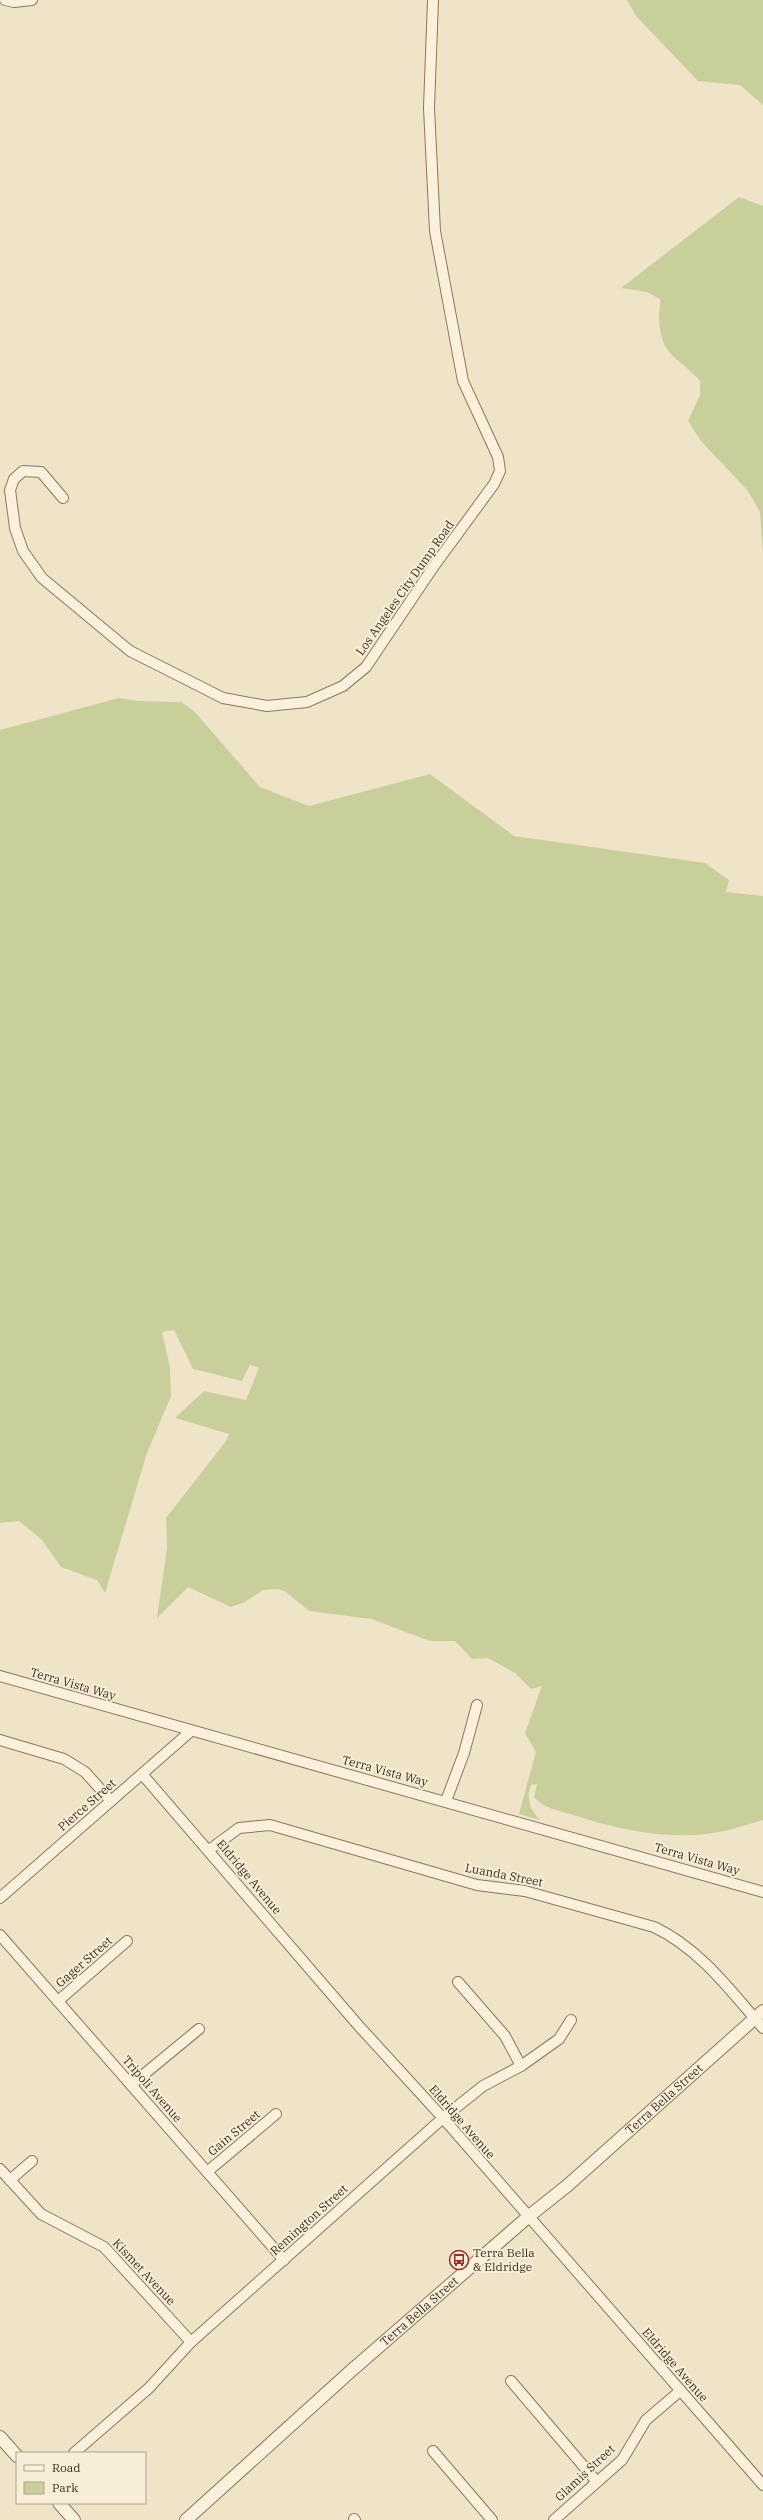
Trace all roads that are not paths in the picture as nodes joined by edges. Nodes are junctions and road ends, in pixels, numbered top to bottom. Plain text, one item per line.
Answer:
1 (5, 0) edge
2 (32, 0) edge
3 (433, 0) edge
4 (63, 498) dead end
5 (0, 1676) edge
6 (477, 1705) dead end
7 (191, 1731) junction
8 (0, 1740) edge
9 (142, 1774) junction
10 (111, 1801) junction
11 (446, 1801) junction
12 (209, 1850) junction
13 (763, 1892) edge
14 (0, 1898) edge
15 (0, 1935) edge
16 (127, 1941) dead end
17 (458, 1982) dead end
18 (58, 2001) junction
19 (759, 2015) edge
20 (571, 2020) dead end
21 (763, 2028) edge
22 (199, 2029) dead end
23 (522, 2066) junction
24 (131, 2085) junction
25 (276, 2114) dead end
26 (443, 2118) junction
27 (32, 2161) dead end
28 (0, 2169) edge
29 (207, 2172) junction
30 (10, 2180) junction
31 (528, 2217) junction
32 (284, 2260) junction
33 (191, 2342) junction
34 (511, 2381) dead end
35 (680, 2391) junction
36 (0, 2437) edge
37 (433, 2451) dead end
38 (75, 2452) edge
39 (16, 2455) edge
40 (597, 2482) junction
41 (763, 2485) edge
42 (60, 2504) edge
43 (74, 2520) edge
44 (186, 2520) edge
45 (492, 2520) edge
46 (554, 2520) edge

1 - 2 street
3 - 4 street, Los Angeles City Dump Road
5 - 7 street, Terra Vista Way
6 - 11 street
7 - 9 street, Pierce Street
7 - 11 street, Terra Vista Way
8 - 10 street
9 - 10 street, Pierce Street
9 - 12 street, Eldridge Avenue
10 - 14 street, Pierce Street
11 - 13 street, Terra Vista Way
12 - 19 street, Luanda Street
12 - 26 street, Eldridge Avenue
15 - 18 street, Tripoli Avenue
16 - 18 street, Gager Street
17 - 23 street
18 - 24 street, Tripoli Avenue
19 - 21 street, Luanda Street
19 - 31 street, Terra Bella Street
20 - 23 street, Remington Street
22 - 24 street
23 - 26 street, Remington Street
24 - 29 street, Tripoli Avenue
25 - 29 street, Gain Street
26 - 31 street, Eldridge Avenue
26 - 32 street, Remington Street
27 - 30 street
28 - 30 street, Kismet Avenue
29 - 32 street, Tripoli Avenue
30 - 33 street, Kismet Avenue
31 - 35 street, Eldridge Avenue
31 - 44 street, Terra Bella Street
32 - 33 street, Remington Street
33 - 38 street, Remington Street
34 - 40 street
35 - 40 street, Glamis Street
35 - 41 street, Eldridge Avenue
36 - 39 street
37 - 45 street
40 - 46 street, Glamis Street
42 - 43 street

